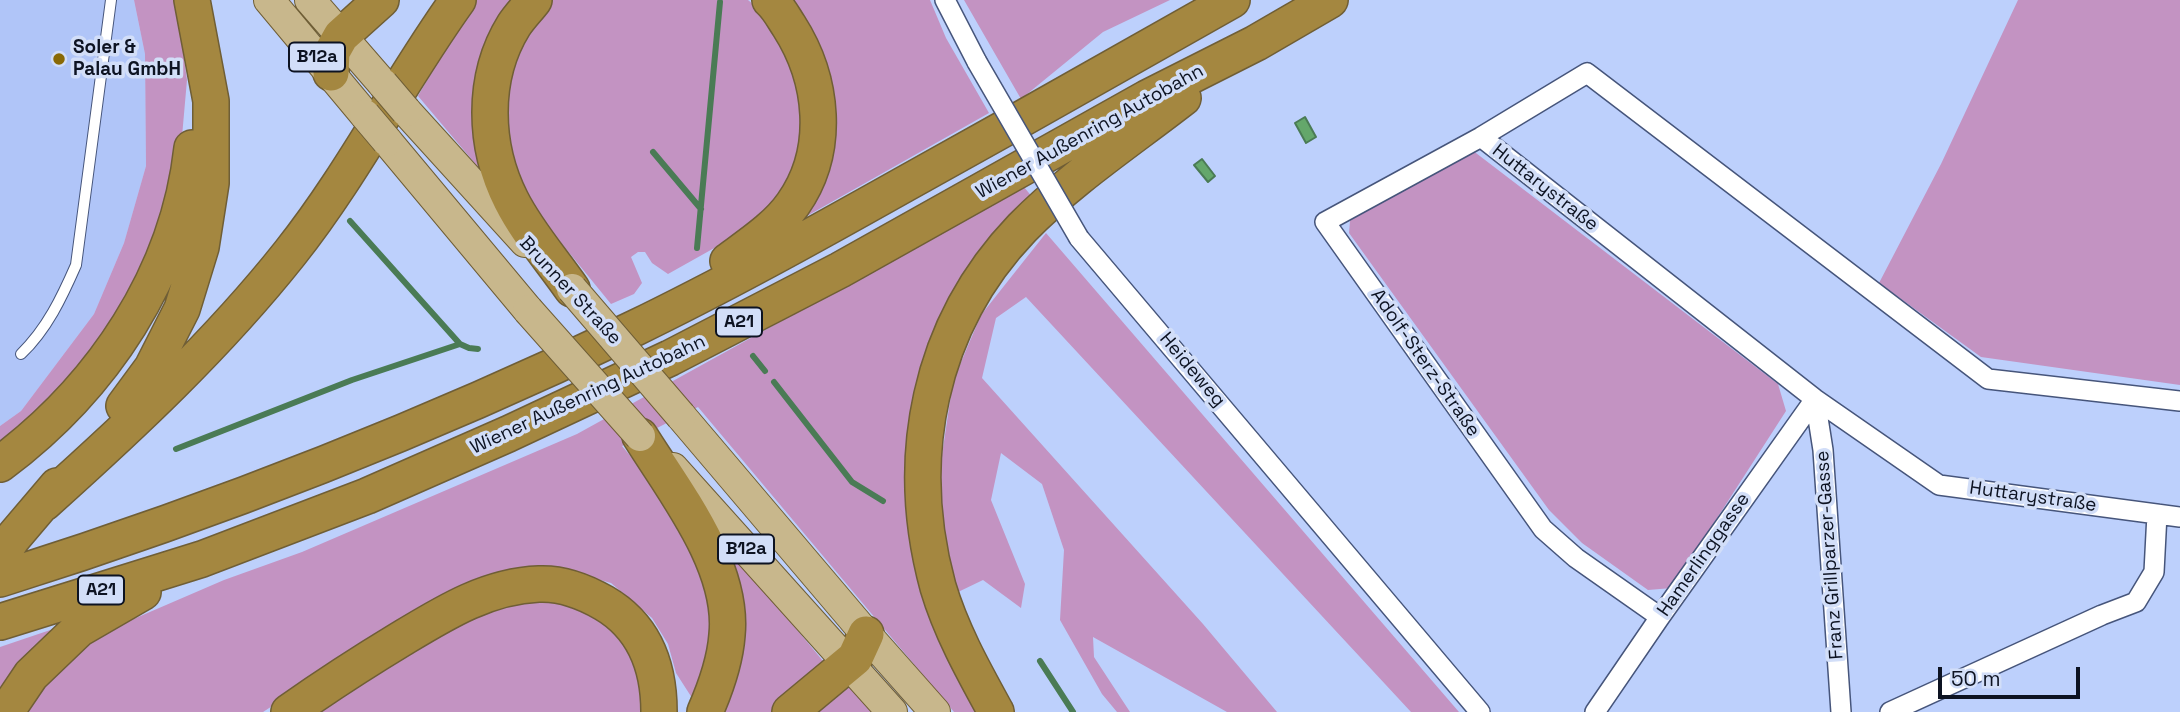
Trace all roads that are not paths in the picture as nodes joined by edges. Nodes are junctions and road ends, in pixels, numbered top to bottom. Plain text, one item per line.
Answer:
1 (111, 0) edge
2 (269, 0) edge
3 (310, 0) edge
4 (381, 0) edge
5 (457, 0) edge
6 (534, 0) edge
7 (770, 0) edge
8 (946, 0) edge
9 (1232, 0) edge
10 (1330, 0) edge
11 (195, 14) edge
12 (341, 36) junction
13 (1256, 43) junction
14 (331, 73) junction
15 (1480, 137) junction
16 (572, 289) junction
17 (631, 330) junction
18 (21, 354) dead end
19 (1815, 399) junction
20 (2180, 401) edge
21 (640, 436) junction
22 (0, 464) edge
23 (44, 503) junction
24 (2157, 514) junction
25 (2180, 517) edge
26 (0, 557) edge
27 (202, 559) junction
28 (0, 579) edge
29 (1660, 617) junction
30 (0, 622) edge
31 (866, 634) junction
32 (849, 664) junction
33 (6, 712) edge
34 (289, 712) edge
35 (659, 712) edge
36 (705, 712) edge
37 (790, 712) edge
38 (892, 712) edge
39 (936, 712) edge
40 (996, 712) edge
41 (1480, 712) edge
42 (1595, 712) edge
43 (1841, 712) edge
44 (1889, 712) edge

1 - 18 lane
2 - 14 main road, B12a
3 - 12 main road, Brunner Straße / B12a
4 - 12 highway
5 - 23 highway
6 - 16 highway
7 - 17 highway
8 - 41 street, Heideweg, bridge
9 - 17 highway, A21
10 - 13 highway, Wiener Außenring Autobahn / A21
11 - 22 highway
11 - 23 highway
12 - 14 highway
12 - 16 main road, Brunner Straße / B12a, bridge
13 - 27 highway, Wiener Außenring Autobahn / A21
13 - 40 highway
14 - 21 main road, B12a, bridge
15 - 19 street, Huttarystraße
15 - 20 street, Huttarystraße
15 - 29 street, Adolf-Sterz-Straße
16 - 31 main road, Brunner Straße / B12a, bridge
17 - 28 highway, A21
19 - 24 street, Huttarystraße
19 - 29 street, Hamerlinggasse
19 - 43 street, Franz Grillparzer-Gasse
21 - 32 main road, B12a
21 - 36 highway
23 - 26 highway
24 - 25 street, Huttarystraße
24 - 44 street
27 - 30 highway, Wiener Außenring Autobahn / A21
27 - 33 highway
29 - 42 street, Hamerlinggasse
31 - 32 highway
31 - 39 main road, Brunner Straße / B12a
32 - 37 highway
32 - 38 main road, B12a
34 - 35 highway

